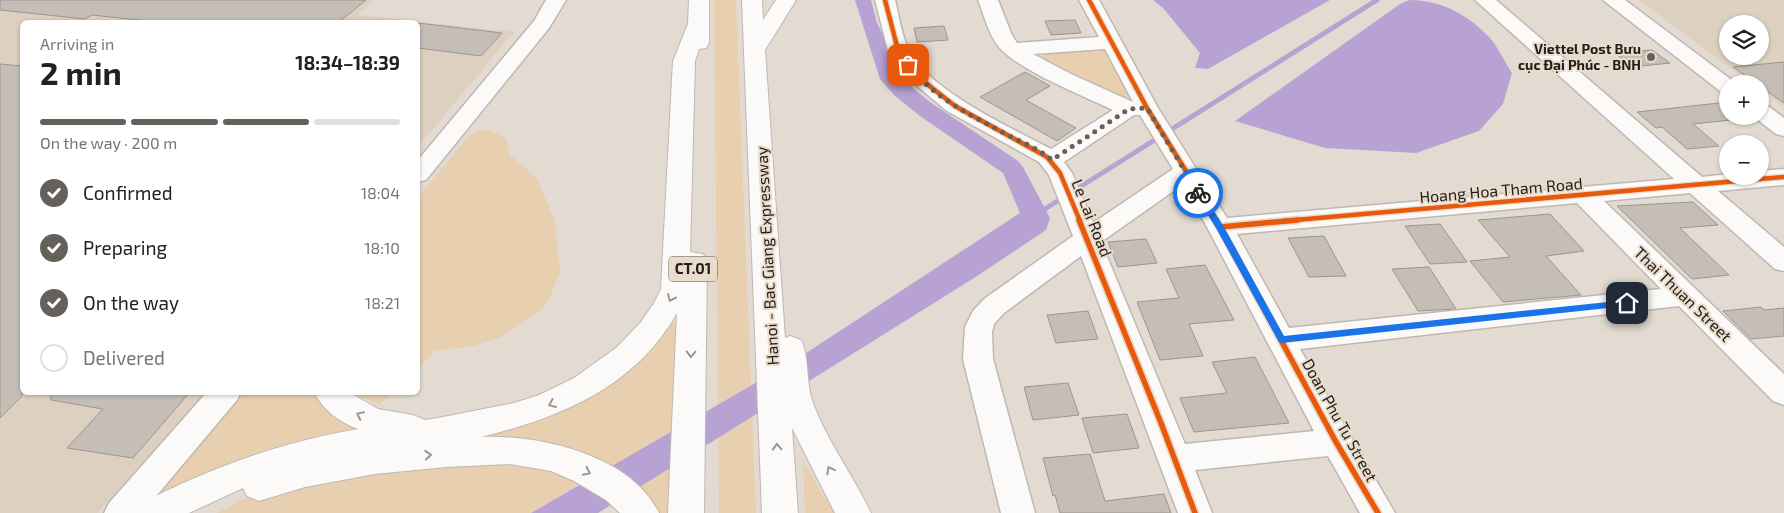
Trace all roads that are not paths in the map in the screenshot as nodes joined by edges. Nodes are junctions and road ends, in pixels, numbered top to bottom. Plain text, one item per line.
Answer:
1 (556, 0) edge
2 (752, 0) edge
3 (786, 0) edge
4 (885, 0) edge
5 (988, 0) edge
6 (1089, 0) edge
7 (1485, 0) edge
8 (1613, 0) edge
9 (698, 13) edge
10 (1113, 42) junction
11 (1012, 48) junction
12 (755, 50) junction
13 (1719, 79) edge
14 (1143, 112) junction
15 (1769, 118) edge
16 (760, 120) junction
17 (1784, 129) edge
18 (1056, 167) junction
19 (1185, 172) junction
20 (420, 173) edge
21 (1784, 177) edge
22 (1696, 185) junction
23 (1583, 195) junction
24 (1220, 227) junction
25 (1083, 229) junction
26 (1784, 262) edge
27 (1684, 296) junction
28 (1282, 340) junction
29 (1782, 389) edge
30 (223, 395) edge
31 (333, 395) edge
32 (442, 430) junction
33 (1336, 442) junction
34 (1174, 459) junction
35 (122, 513) edge
36 (156, 513) edge
37 (196, 513) edge
38 (642, 513) edge
39 (686, 513) edge
40 (780, 513) edge
41 (852, 513) edge
42 (1018, 513) edge
43 (1195, 513) edge
44 (1378, 513) edge

1 - 20 street
2 - 12 highway, Hanoi - Bac Giang Expressway
3 - 12 highway
4 - 18 street
5 - 11 street
6 - 10 street, Doan Phu Tu Street
7 - 22 street
8 - 13 street
9 -> 32 highway
9 -> 39 highway, CT.01
10 - 11 street
10 - 14 street, Doan Phu Tu Street
11 - 14 street
12 - 16 highway, Hanoi - Bac Giang Expressway
14 - 18 street
14 - 19 street, Doan Phu Tu Street
15 - 17 street
40 -> 16 highway, Hanoi - Bac Giang Expressway
41 -> 16 highway
18 - 25 street, Le Lai Road
19 - 24 street, Doan Phu Tu Street
19 - 25 street
21 - 22 street, Hoang Hoa Tham Road
22 - 23 street, Hoang Hoa Tham Road
22 - 26 street
23 - 24 street, Hoang Hoa Tham Road
23 - 27 street, Thai Thuan Street
24 - 28 street, Doan Phu Tu Street
25 - 34 street, Le Lai Road
25 - 42 street
27 - 28 street
27 - 29 street, Thai Thuan Street
28 - 33 street, Doan Phu Tu Street
30 - 35 street
32 -> 31 highway
32 - 36 highway
33 - 34 street
33 - 44 street, Doan Phu Tu Street
34 - 43 street, Le Lai Road
37 -> 38 highway

